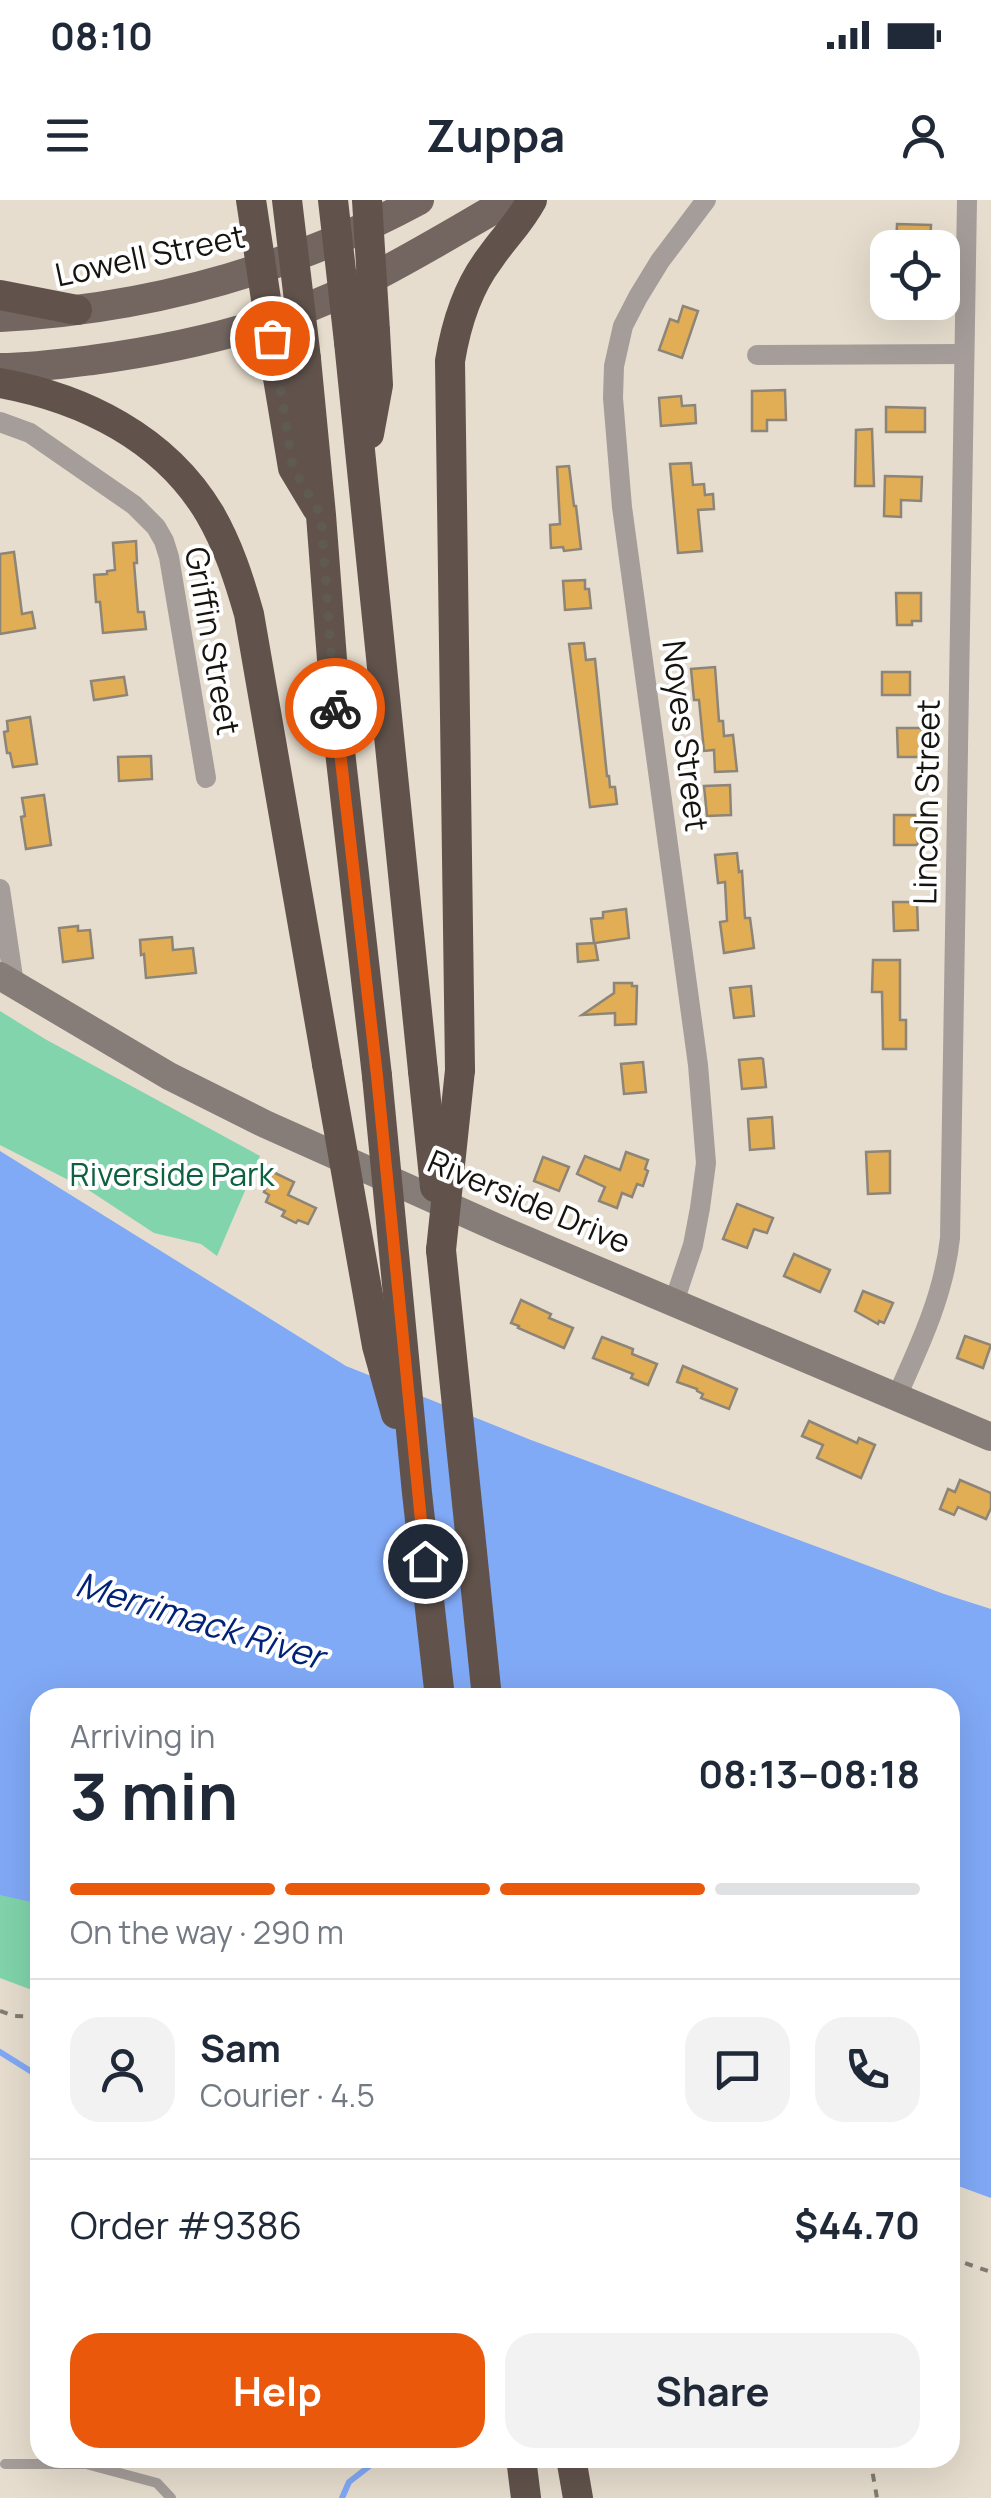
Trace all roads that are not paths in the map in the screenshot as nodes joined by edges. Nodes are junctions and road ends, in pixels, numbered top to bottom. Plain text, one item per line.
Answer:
1 (251, 200) edge
2 (288, 200) edge
3 (333, 200) edge
4 (366, 200) edge
5 (419, 200) edge
6 (510, 200) edge
7 (532, 200) edge
8 (706, 200) edge
9 (966, 200) edge
10 (0, 295) edge
11 (77, 310) junction
12 (0, 317) edge
13 (362, 336) junction
14 (964, 354) junction
15 (758, 355) dead end
16 (0, 368) edge
17 (0, 383) edge
18 (0, 422) edge
19 (321, 515) junction
20 (206, 778) dead end
21 (0, 888) edge
22 (7, 980) edge
23 (441, 1250) junction
24 (674, 1302) junction
25 (897, 1396) junction
26 (991, 1437) edge
27 (418, 1492) junction
28 (439, 1688) edge
29 (486, 1688) edge
30 (5, 2464) dead end
31 (30, 2464) edge
32 (101, 2468) edge
33 (522, 2468) edge
34 (574, 2468) edge
35 (172, 2498) edge
36 (526, 2498) edge
37 (578, 2498) edge

1 - 19 highway, bridge
2 - 19 highway, bridge
3 - 13 highway, bridge
4 - 13 highway, bridge
5 - 11 main road, Lowell Street
6 - 16 main road
7 - 23 highway, bridge
8 - 24 street, Noyes Street
9 - 14 street, Lincoln Street
10 - 11 highway
11 - 12 main road, Lowell Street
13 - 23 highway, bridge
14 - 15 street
14 - 25 street, Lincoln Street
17 - 27 highway, bridge
18 - 20 street, Griffin Street
19 - 27 highway, bridge
21 - 22 street
22 - 24 main road, Riverside Drive
23 - 29 highway
24 - 25 main road, Riverside Drive
25 - 26 main road, Riverside Drive
27 - 28 highway, bridge
30 - 31 lane
32 - 35 lane
33 - 36 highway
34 - 37 highway

